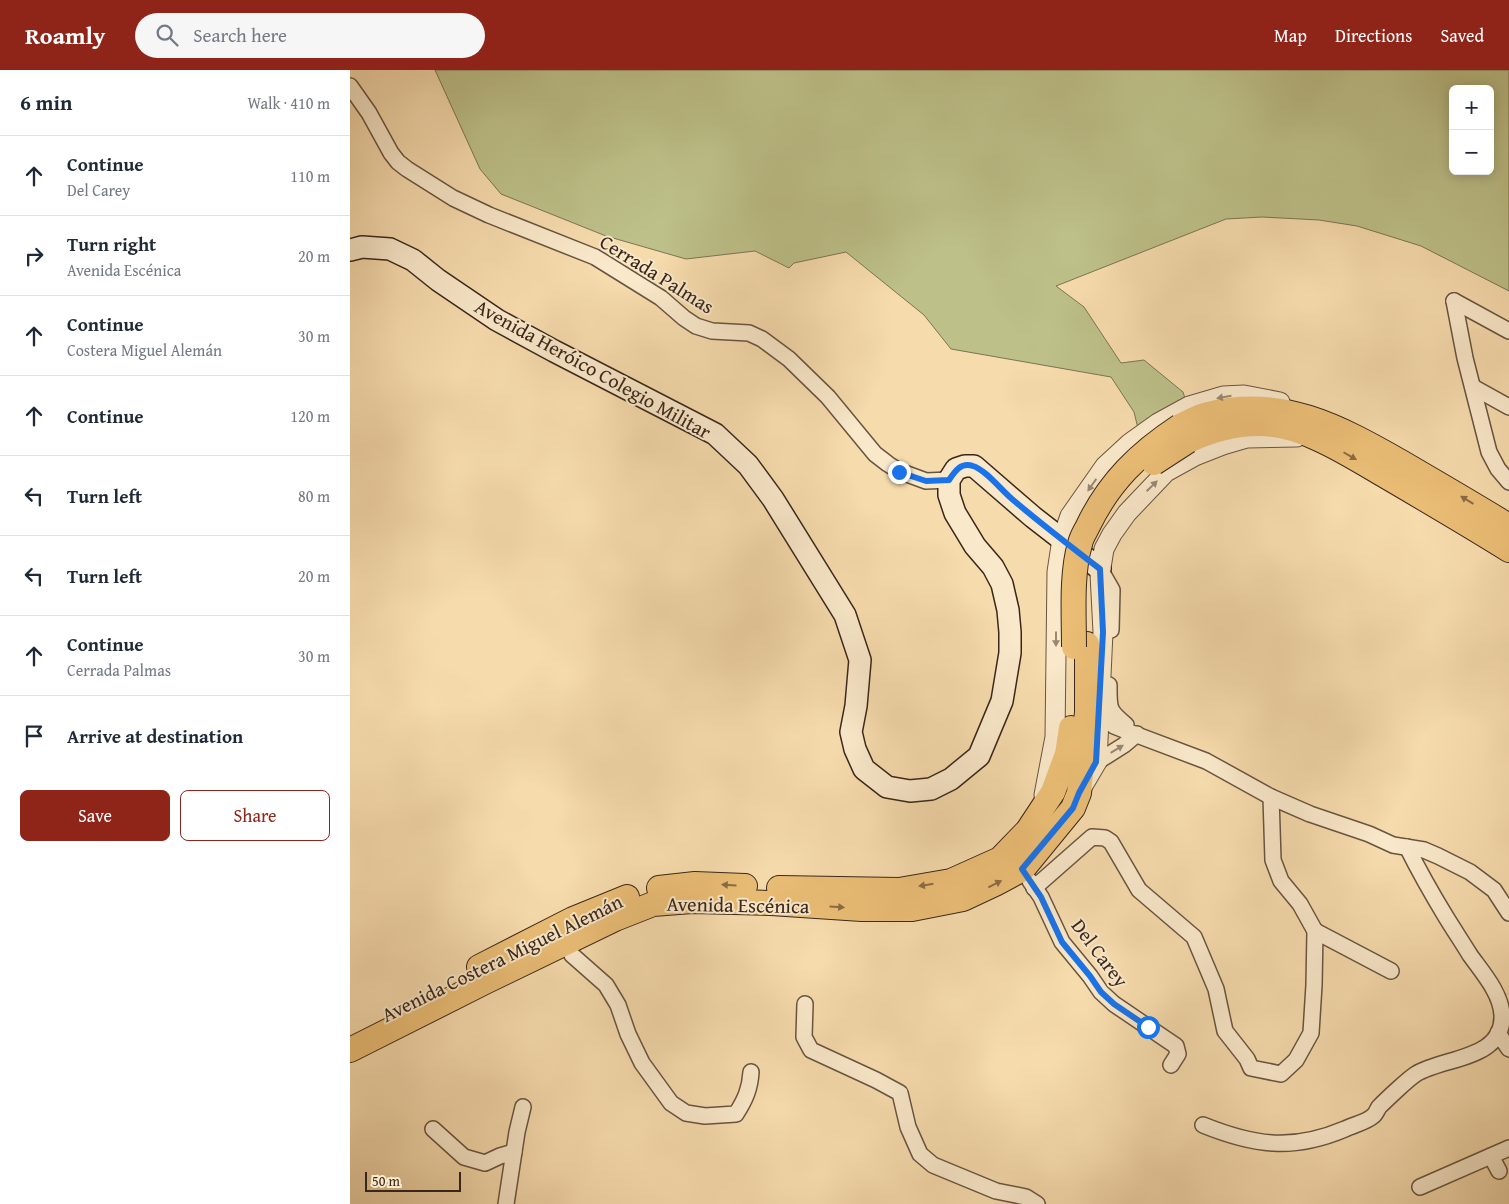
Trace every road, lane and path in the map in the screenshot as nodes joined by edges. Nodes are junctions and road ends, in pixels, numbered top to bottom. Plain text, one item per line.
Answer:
1 (350, 86) edge
2 (350, 250) edge
3 (1509, 331) edge
4 (1473, 387) junction
5 (1509, 407) edge
6 (1317, 429) junction
7 (949, 480) junction
8 (1509, 482) edge
9 (1509, 526) edge
10 (1062, 540) junction
11 (1509, 550) edge
12 (1100, 569) junction
13 (1081, 645) junction
14 (1100, 716) junction
15 (1136, 734) junction
16 (1096, 762) junction
17 (1079, 793) junction
18 (1271, 796) junction
19 (1041, 810) junction
20 (1039, 835) junction
21 (1407, 847) junction
22 (1028, 878) junction
23 (1509, 913) edge
24 (1315, 932) junction
25 (567, 942) junction
26 (1391, 971) dead end
27 (805, 1004) dead end
28 (350, 1033) edge
29 (1498, 1033) junction
30 (1509, 1049) edge
31 (350, 1050) edge
32 (1171, 1065) dead end
33 (751, 1072) dead end
34 (523, 1107) dead end
35 (1203, 1126) dead end
36 (432, 1129) dead end
37 (1509, 1148) edge
38 (514, 1152) junction
39 (1491, 1156) junction
40 (1499, 1171) dead end
41 (1420, 1187) dead end
42 (506, 1204) edge
43 (1037, 1204) edge

1 - 7 street, Cerrada Palmas
2 - 7 main road, Avenida Heróico Colegio Militar
3 - 4 street
4 - 5 street
4 - 8 street
9 -> 6 main road
6 -> 10 street
6 -> 11 main road
12 -> 6 street
6 - 13 main road, bridge
7 - 10 main road
10 - 12 main road
10 -> 19 street
12 - 14 street
12 - 15 street
13 - 17 main road
13 - 19 main road
14 - 15 street
14 - 16 street
16 -> 15 street
15 - 18 street
16 - 17 street
17 - 20 main road
18 - 21 street
18 - 24 street
19 - 20 main road
20 - 22 main road, Avenida Escénica
20 -> 28 main road, Avenida Costera Miguel Alemán
21 - 23 street
21 - 29 street
22 - 24 street
25 -> 22 main road, Avenida Escénica
22 - 32 street, Del Carey
24 - 26 street
25 - 31 main road, Avenida Escénica
25 - 33 street
27 - 43 street
29 - 30 street
29 - 35 street
34 - 38 street
36 - 38 street
37 - 39 street
38 - 42 street
39 - 40 street
39 - 41 street

